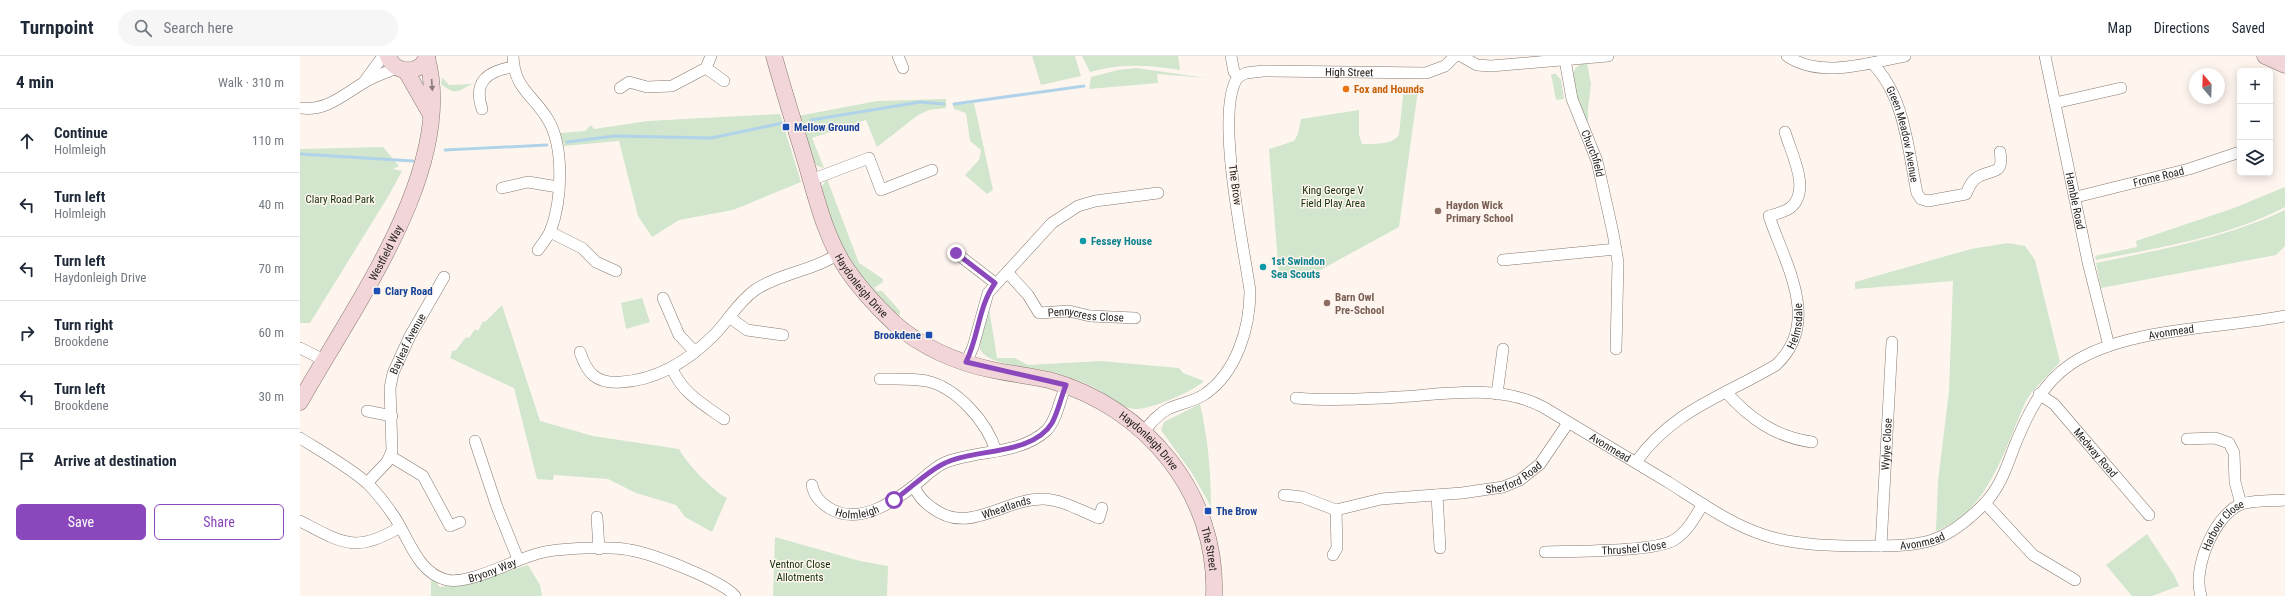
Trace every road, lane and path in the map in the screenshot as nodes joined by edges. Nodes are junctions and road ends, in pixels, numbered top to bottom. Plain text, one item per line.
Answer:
1 (383, 56) edge
2 (711, 56) edge
3 (774, 56) edge
4 (898, 56) edge
5 (1231, 56) edge
6 (1454, 56) edge
7 (1461, 56) edge
8 (1608, 56) edge
9 (1787, 56) edge
10 (1905, 56) edge
11 (2045, 56) edge
12 (2265, 56) edge
13 (427, 57) edge
14 (1565, 60) junction
15 (513, 61) edge
16 (1872, 63) junction
17 (397, 65) edge
18 (2285, 65) edge
19 (706, 68) junction
20 (903, 68) dead end
21 (1237, 78) junction
22 (364, 82) junction
23 (724, 82) dead end
24 (620, 88) dead end
25 (2121, 88) dead end
26 (2055, 103) junction
27 (300, 108) edge
28 (482, 109) dead end
29 (430, 113) junction
30 (1784, 132) dead end
31 (2000, 152) dead end
32 (2237, 153) edge
33 (932, 170) dead end
34 (811, 180) junction
35 (558, 187) junction
36 (502, 188) dead end
37 (1158, 193) dead end
38 (2076, 197) junction
39 (550, 232) junction
40 (1616, 249) junction
41 (538, 250) dead end
42 (956, 253) dead end
43 (838, 254) junction
44 (1503, 260) dead end
45 (616, 271) dead end
46 (1008, 273) junction
47 (444, 276) dead end
48 (995, 283) junction
49 (662, 298) dead end
50 (2285, 316) edge
51 (729, 317) junction
52 (1135, 318) dead end
53 (783, 335) dead end
54 (1892, 342) dead end
55 (2109, 346) junction
56 (300, 348) edge
57 (1503, 349) dead end
58 (1616, 349) dead end
59 (580, 352) dead end
60 (694, 352) junction
61 (324, 360) junction
62 (966, 362) junction
63 (672, 368) junction
64 (880, 379) dead end
65 (1066, 385) junction
66 (1726, 392) junction
67 (1497, 394) junction
68 (2039, 394) junction
69 (1296, 398) dead end
70 (300, 402) edge
71 (367, 411) dead end
72 (392, 416) junction
73 (724, 419) dead end
74 (1568, 423) junction
75 (1144, 432) junction
76 (300, 438) edge
77 (2187, 439) dead end
78 (475, 441) dead end
79 (1812, 442) dead end
80 (996, 451) junction
81 (390, 456) junction
82 (1636, 462) junction
83 (1185, 482) joint
84 (367, 483) junction
85 (812, 485) dead end
86 (914, 486) junction
87 (1284, 495) dead end
88 (1437, 495) junction
89 (2285, 500) edge
90 (1985, 503) junction
91 (1703, 504) junction
92 (2241, 504) junction
93 (1102, 508) dead end
94 (1336, 510) junction
95 (2149, 515) dead end
96 (597, 518) dead end
97 (300, 521) edge
98 (460, 522) dead end
99 (400, 527) junction
100 (1881, 546) junction
101 (1440, 548) dead end
102 (599, 549) junction
103 (1546, 552) dead end
104 (1333, 555) dead end
105 (518, 559) junction
106 (2075, 580) dead end
107 (2200, 593) edge
108 (735, 596) edge
109 (1214, 596) edge

1 - 22 street
2 - 19 street
3 - 34 street, Haydonleigh Drive
4 - 20 street
5 - 21 street
6 - 21 street, High Street
7 - 14 street
8 - 14 street
9 - 16 street
10 - 16 street
11 - 26 street, Hamble Road
12 - 18 street
13 - 17 street, Westfield Way
13 -> 29 street, Westfield Way
14 - 40 street, Churchfield
15 - 28 street
15 - 35 street
16 - 31 street, Green Meadow Avenue
17 - 22 street
17 - 29 street, Westfield Way
19 - 23 street
19 - 24 street
21 - 75 street, The Brow
22 - 27 street
25 - 26 street
26 - 38 street, Hamble Road
29 - 61 street, Westfield Way
30 - 66 street, Helmsdale
32 - 38 street, Frome Road
33 - 34 street
34 - 43 street, Haydonleigh Drive
35 - 36 street
35 - 39 street
37 - 46 street
38 - 55 street, Hamble Road
39 - 41 street
39 - 45 street
40 - 44 street
40 - 58 street, Churchfield
42 - 48 street
43 - 51 street
43 - 62 street, Haydonleigh Drive
46 - 48 street
46 - 52 street, Pennycress Close
47 - 72 street, Bayleaf Avenue
48 - 62 street
49 - 60 street
50 - 55 street, Avonmead
51 - 53 street
51 - 60 street
54 - 100 street, Wylye Close
55 - 68 street, Avonmead
56 - 61 street
57 - 67 street
59 - 63 street
60 - 63 street
61 - 70 street, Westfield Way
62 - 65 street, Haydonleigh Drive
63 - 73 street
64 - 80 street
65 - 75 street, Haydonleigh Drive
65 - 80 street, Holmleigh
66 - 79 street
66 - 82 street, Helmsdale
67 - 69 street, Avonmead
67 - 74 street, Avonmead
68 - 90 street, Avonmead
68 - 95 street, Medway Road
71 - 72 street
72 - 81 street, Bayleaf Avenue
74 - 82 street, Avonmead
74 - 88 street, Sherford Road
75 - 83 street, Haydonleigh Drive
76 - 84 street, Bryony Way
77 - 92 street
78 - 105 street
80 - 86 street, Holmleigh
81 - 84 street
81 - 98 street
82 - 91 street, Avonmead
83 - 109 street, The Street
84 - 99 street, Bryony Way
85 - 86 street, Holmleigh
86 - 93 street, Wheatlands
87 - 94 street
88 - 94 street, Sherford Road
88 - 101 street
89 - 92 street, Harbour Close
90 - 100 street, Avonmead
90 - 106 street
91 - 100 street, Avonmead
91 - 103 street, Thrushel Close
92 - 107 street, Harbour Close
94 - 104 street
96 - 102 street
97 - 99 street
99 - 105 street, Bryony Way
102 - 105 street, Bryony Way
102 - 108 street, Bryony Way

